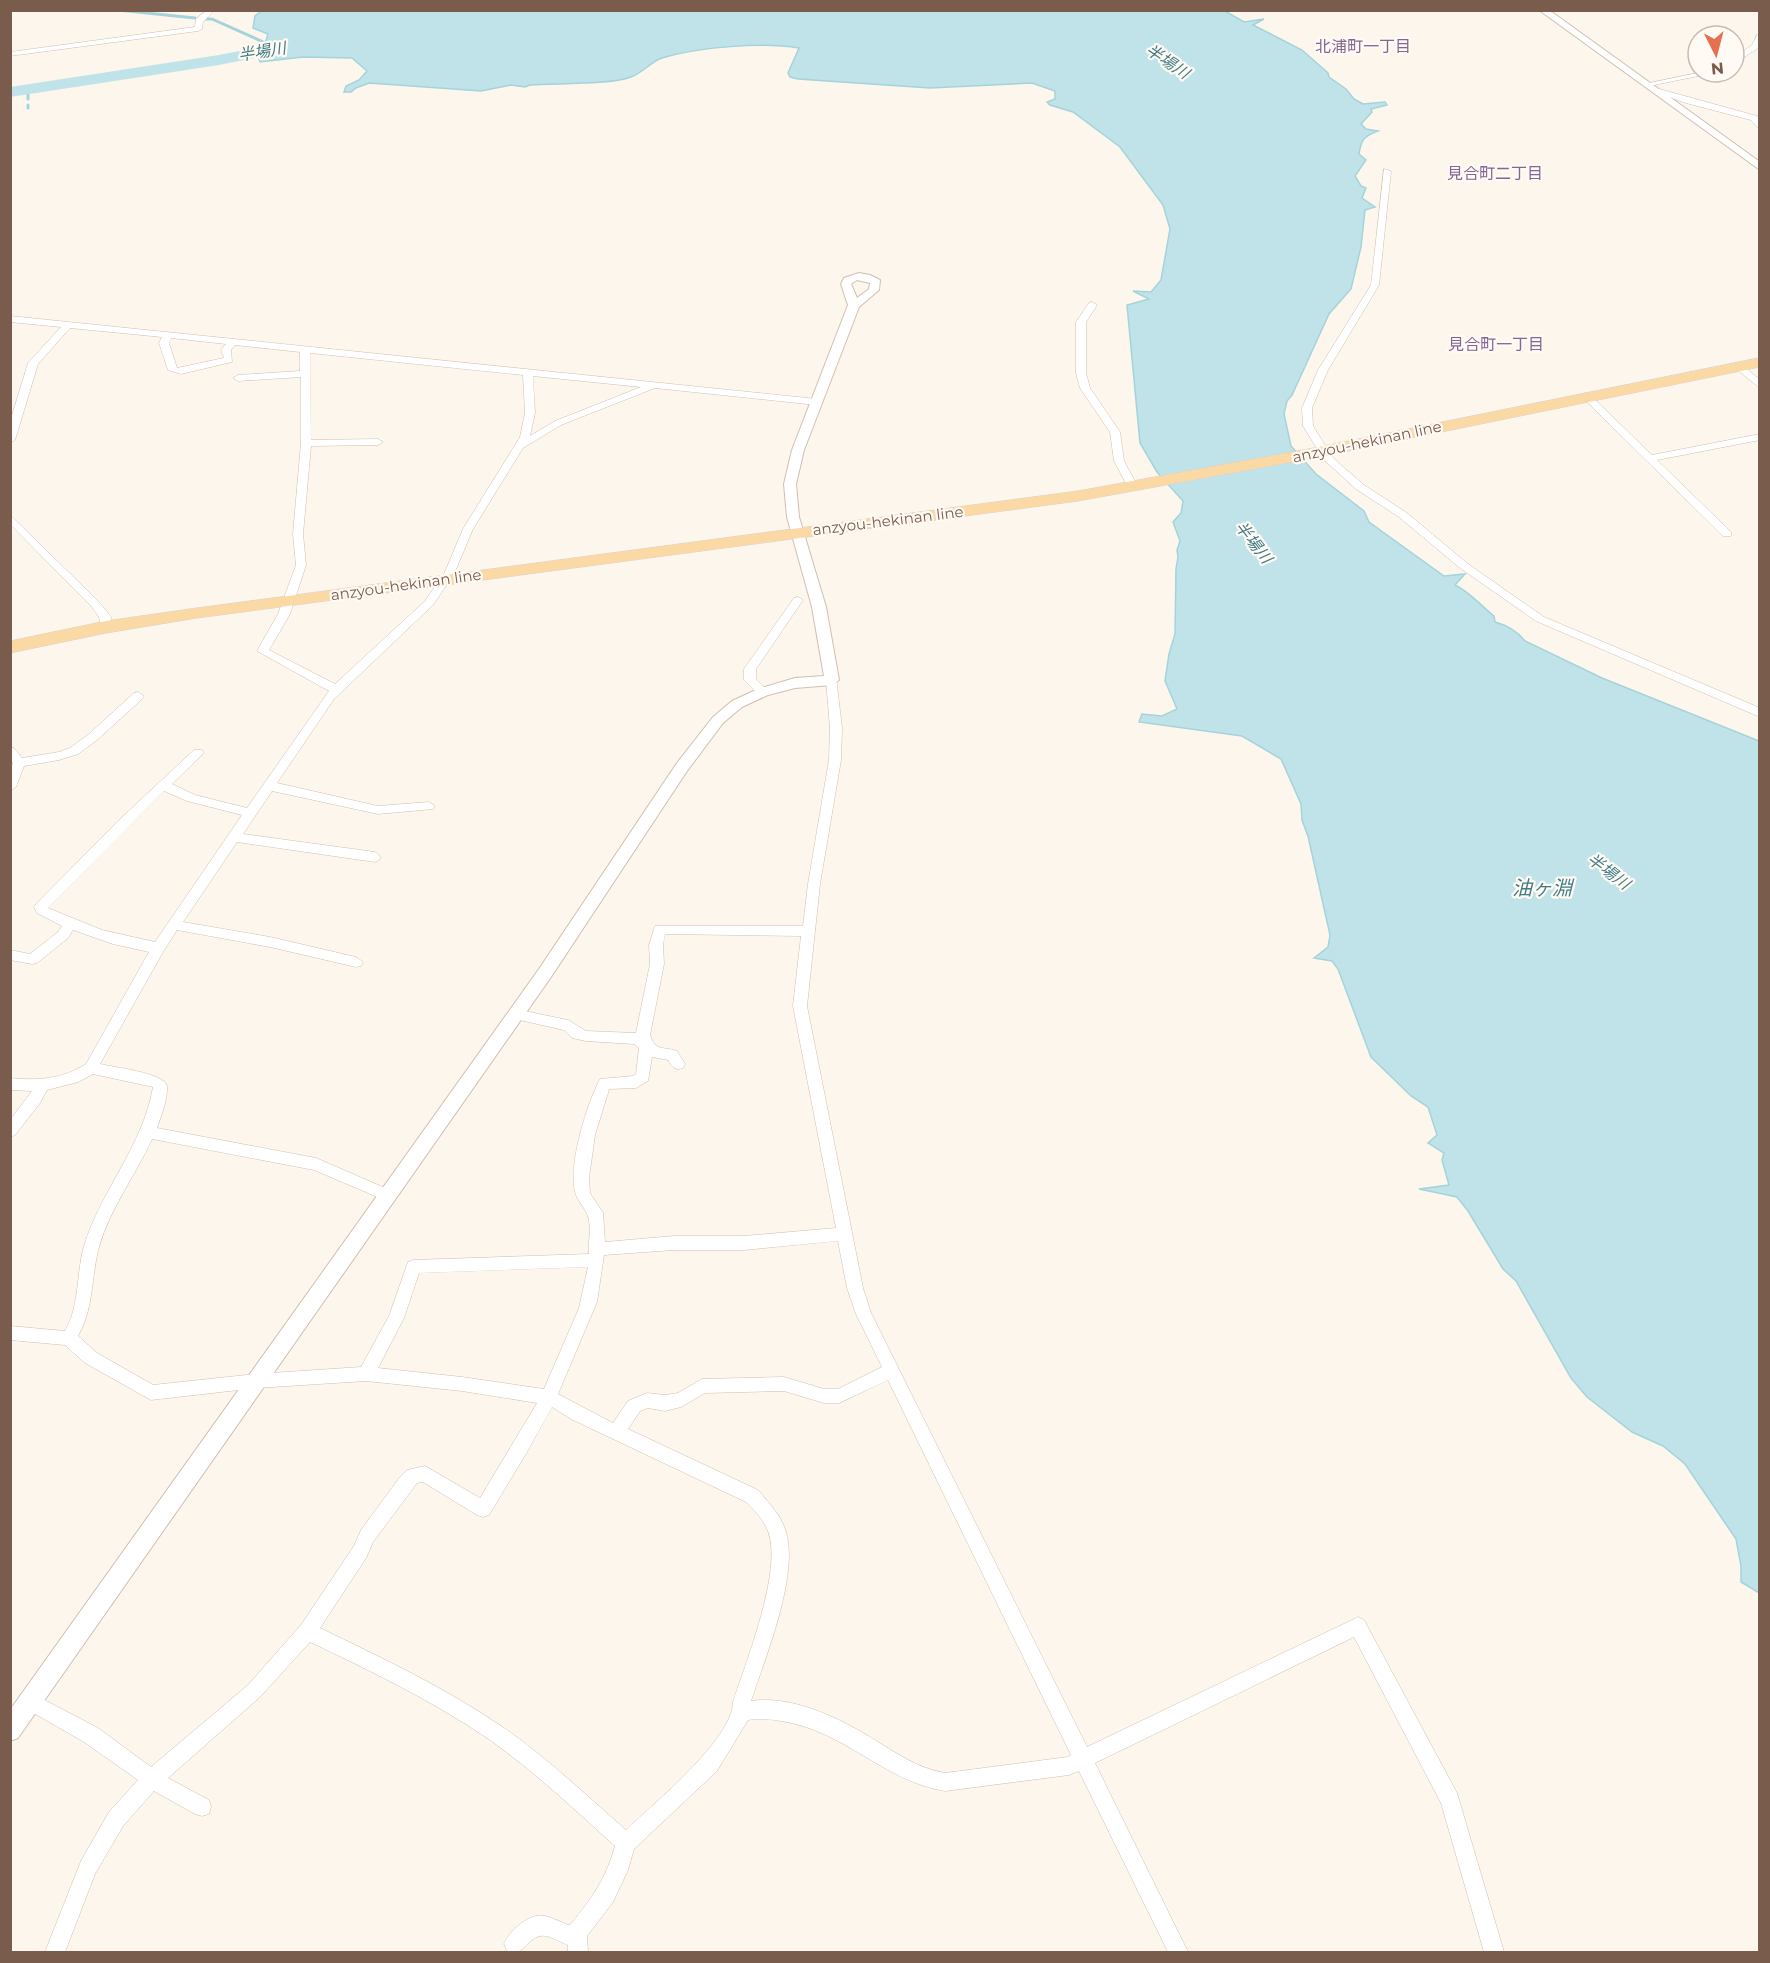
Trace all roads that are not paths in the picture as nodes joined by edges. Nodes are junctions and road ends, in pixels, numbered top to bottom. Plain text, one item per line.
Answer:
1 (212, 10) edge
2 (1543, 10) edge
3 (1760, 37) edge
4 (1757, 46) edge
5 (10, 54) edge
6 (1686, 79) edge
7 (1651, 87) junction
8 (1760, 128) edge
9 (1760, 167) edge
10 (1387, 171) dead end
11 (854, 305) dead end
12 (1092, 305) dead end
13 (10, 319) edge
14 (68, 325) junction
15 (168, 335) junction
16 (232, 342) junction
17 (305, 349) junction
18 (1760, 362) edge
19 (1738, 366) junction
20 (528, 372) junction
21 (305, 374) junction
22 (238, 378) dead end
23 (654, 385) junction
24 (1760, 385) edge
25 (1586, 396) junction
26 (817, 402) junction
27 (1760, 436) edge
28 (10, 440) edge
29 (378, 442) dead end
30 (306, 443) junction
31 (519, 447) junction
32 (1318, 452) junction
33 (1651, 458) junction
34 (1133, 487) junction
35 (10, 518) edge
36 (797, 533) junction
37 (1727, 534) dead end
38 (445, 580) junction
39 (798, 600) dead end
40 (287, 601) junction
41 (106, 627) junction
42 (10, 648) edge
43 (832, 680) junction
44 (335, 689) junction
45 (763, 692) junction
46 (138, 696) dead end
47 (1760, 713) edge
48 (10, 751) edge
49 (198, 753) dead end
50 (19, 763) junction
51 (163, 785) junction
52 (269, 786) junction
53 (10, 787) edge
54 (429, 806) dead end
55 (251, 813) junction
56 (234, 837) junction
57 (375, 857) dead end
58 (69, 925) junction
59 (175, 925) junction
60 (807, 931) junction
61 (158, 948) junction
62 (10, 955) edge
63 (356, 962) dead end
64 (515, 1014) junction
65 (646, 1043) junction
66 (678, 1064) dead end
67 (91, 1068) junction
68 (10, 1084) edge
69 (42, 1085) junction
70 (10, 1131) edge
71 (147, 1132) junction
72 (387, 1195) junction
73 (845, 1234) junction
74 (595, 1255) junction
75 (10, 1333) edge
76 (69, 1338) junction
77 (892, 1371) junction
78 (366, 1374) junction
79 (256, 1381) junction
80 (549, 1397) junction
81 (617, 1431) junction
82 (307, 1631) junction
83 (31, 1702) junction
84 (742, 1714) junction
85 (10, 1730) edge
86 (1082, 1761) junction
87 (152, 1779) junction
88 (202, 1807) dead end
89 (626, 1844) junction
90 (578, 1943) edge
91 (514, 1944) dead end
92 (55, 1953) edge
93 (1178, 1953) edge
94 (1494, 1953) edge

1 - 5 street
2 - 7 street
3 - 4 street
6 - 7 street
7 - 8 street
7 - 9 street
10 - 32 street
11 - 26 street
12 - 34 street
13 - 14 street
14 - 15 street
14 - 28 street
15 - 16 street
15 - 16 street
16 - 17 street
17 - 20 street
17 - 21 street
18 - 19 main road, anzyou-hekinan line
19 - 24 street
19 - 25 main road, anzyou-hekinan line
20 - 23 street
20 - 31 street
21 - 22 street
21 - 30 street
23 - 26 street
23 - 31 street
25 - 32 main road, anzyou-hekinan line
25 - 33 street
26 - 36 street
27 - 33 street
29 - 30 street
30 - 40 street
31 - 38 street
32 - 34 main road, anzyou-hekinan line
32 - 47 street
33 - 37 street
34 - 36 main road, anzyou-hekinan line
35 - 41 street
36 - 38 main road, anzyou-hekinan line
36 - 43 street
38 - 40 main road, anzyou-hekinan line
38 - 44 street
39 - 45 street
40 - 41 main road, anzyou-hekinan line
40 - 44 street
41 - 42 main road, anzyou-hekinan line
43 - 45 street
43 - 60 street
44 - 52 street
45 - 64 street
46 - 50 street
48 - 50 street
49 - 51 street
50 - 53 street
51 - 55 street
51 - 58 street
52 - 54 street
52 - 55 street
55 - 56 street
56 - 57 street
56 - 59 street
58 - 61 street
58 - 62 street
59 - 61 street
59 - 63 street
60 - 65 street
60 - 73 street
61 - 67 street
64 - 65 street
64 - 72 street
65 - 66 street
65 - 74 street
67 - 69 street
67 - 71 street
68 - 69 street
69 - 70 street
71 - 72 street
71 - 76 street
72 - 79 street
73 - 74 street
73 - 77 street
74 - 78 street
74 - 80 street
75 - 76 street
76 - 79 street
77 - 81 street
77 - 86 street
78 - 79 street
78 - 80 street
79 - 83 street
80 - 81 street
80 - 82 street
81 - 84 street
82 - 87 street
82 - 89 street
83 - 85 street
83 - 87 street
84 - 86 street
84 - 89 street
86 - 93 street
86 - 94 street
87 - 88 street
87 - 92 street
89 - 90 street
90 - 91 street

